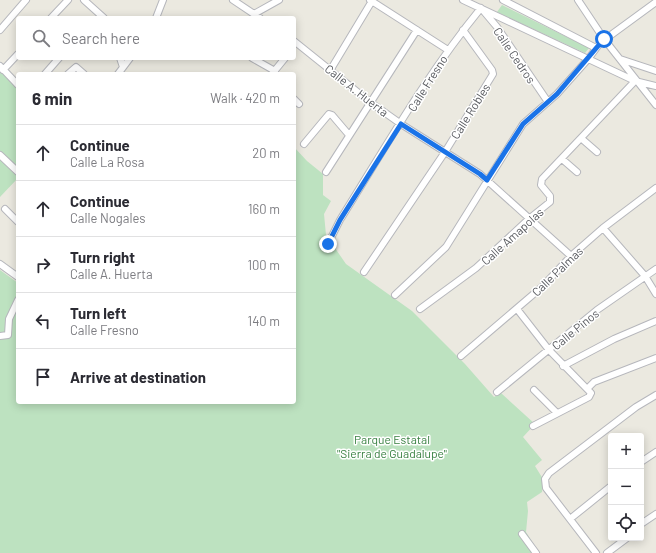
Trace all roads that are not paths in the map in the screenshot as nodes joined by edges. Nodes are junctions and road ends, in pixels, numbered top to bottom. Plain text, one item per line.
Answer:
1 (26, 0) edge
2 (68, 0) edge
3 (84, 0) edge
4 (163, 0) edge
5 (233, 0) edge
6 (279, 0) edge
7 (371, 0) edge
8 (463, 0) edge
9 (503, 0) edge
10 (578, 0) edge
11 (656, 2) edge
12 (481, 8) junction
13 (99, 12) junction
14 (53, 16) edge
15 (96, 16) edge
16 (102, 16) edge
17 (157, 16) edge
18 (257, 16) edge
19 (0, 30) edge
20 (417, 30) junction
21 (463, 30) junction
22 (604, 39) junction
23 (296, 45) edge
24 (596, 48) junction
25 (448, 50) junction
26 (16, 56) edge
27 (589, 58) junction
28 (619, 59) junction
29 (57, 60) edge
30 (121, 60) edge
31 (128, 60) edge
32 (255, 60) edge
33 (283, 60) edge
34 (123, 67) junction
35 (2, 68) edge
36 (331, 69) junction
37 (47, 72) edge
38 (70, 72) edge
39 (82, 72) edge
40 (119, 72) edge
41 (273, 72) edge
42 (656, 72) edge
43 (635, 81) junction
44 (16, 83) edge
45 (656, 86) edge
46 (296, 101) edge
47 (370, 102) junction
48 (548, 102) junction
49 (299, 104) dead end
50 (656, 106) edge
51 (401, 124) junction
52 (349, 135) junction
53 (582, 139) junction
54 (304, 144) dead end
55 (445, 152) junction
56 (597, 152) dead end
57 (0, 155) edge
58 (562, 159) junction
59 (16, 170) edge
60 (326, 172) dead end
61 (577, 172) dead end
62 (487, 180) junction
63 (656, 188) edge
64 (4, 209) dead end
65 (530, 218) junction
66 (16, 220) edge
67 (604, 228) junction
68 (328, 244) dead end
69 (571, 256) junction
70 (0, 264) edge
71 (656, 269) edge
72 (364, 272) dead end
73 (16, 276) edge
74 (645, 276) junction
75 (656, 294) edge
76 (395, 295) dead end
77 (16, 304) edge
78 (420, 309) dead end
79 (517, 309) junction
80 (656, 321) edge
81 (0, 336) edge
82 (549, 350) junction
83 (461, 356) dead end
84 (656, 358) edge
85 (563, 366) junction
86 (587, 389) junction
87 (534, 390) dead end
88 (497, 392) dead end
89 (656, 395) edge
90 (558, 413) junction
91 (534, 426) dead end
92 (656, 452) edge
93 (644, 460) edge
94 (608, 488) edge
95 (656, 514) edge
96 (570, 519) junction
97 (644, 522) edge
98 (522, 534) dead end
99 (623, 541) edge
100 (536, 553) edge
101 (596, 553) edge
102 (607, 553) edge

1 - 19 street
2 - 14 street
3 - 13 street
4 - 17 street
5 - 18 street
6 - 18 street
7 - 20 street
7 - 36 street
8 - 12 street
9 - 24 street
10 - 22 street
11 - 22 street
12 - 21 street, Calle Fresno
12 - 27 street
12 - 48 street, Calle Cedros
13 - 15 street
13 - 16 street
20 - 25 street
20 - 47 street
21 - 25 street, Calle Fresno
21 - 55 street, Calle Robles
22 - 24 street
22 - 28 street
23 - 36 street, Calle A. Huerta
24 - 27 street
25 - 51 street, Calle Fresno
26 - 35 street
27 - 43 street
27 - 48 street
28 - 42 street
28 - 43 street
29 - 37 street
30 - 34 street
31 - 34 street
32 - 41 street
33 - 41 street
34 - 40 street
35 - 44 street
36 - 47 street, Calle A. Huerta
38 - 39 street
43 - 45 street
43 - 50 street
43 - 53 street, Calle Amapolas
46 - 49 street
47 - 51 street, Calle A. Huerta
47 - 52 street
48 - 62 street
51 - 55 street, Calle A. Huerta
51 - 68 street, Calle Fresno
52 - 54 street
52 - 60 street
53 - 56 street
53 - 58 street, Calle Amapolas
55 - 62 street, Calle A. Huerta
55 - 72 street, Calle Robles
57 - 59 street
58 - 61 street
58 - 65 street, Calle Amapolas
62 - 65 street, Calle A. Huerta
62 - 76 street
63 - 67 street, Calle Palmas
64 - 66 street
65 - 69 street, Calle A. Huerta
65 - 78 street, Calle Amapolas
67 - 69 street, Calle Palmas
67 - 74 street
69 - 79 street, Calle Palmas
70 - 73 street
71 - 74 street, Calle Pinos
74 - 75 street
74 - 82 street, Calle Pinos
77 - 81 street
79 - 82 street
79 - 83 street, Calle Palmas
80 - 85 street
82 - 85 street
82 - 88 street, Calle Pinos
84 - 86 street
85 - 86 street
86 - 90 street
87 - 90 street
89 - 96 street
90 - 91 street
92 - 93 street
94 - 96 street
95 - 97 street
96 - 101 street
98 - 100 street
99 - 102 street

